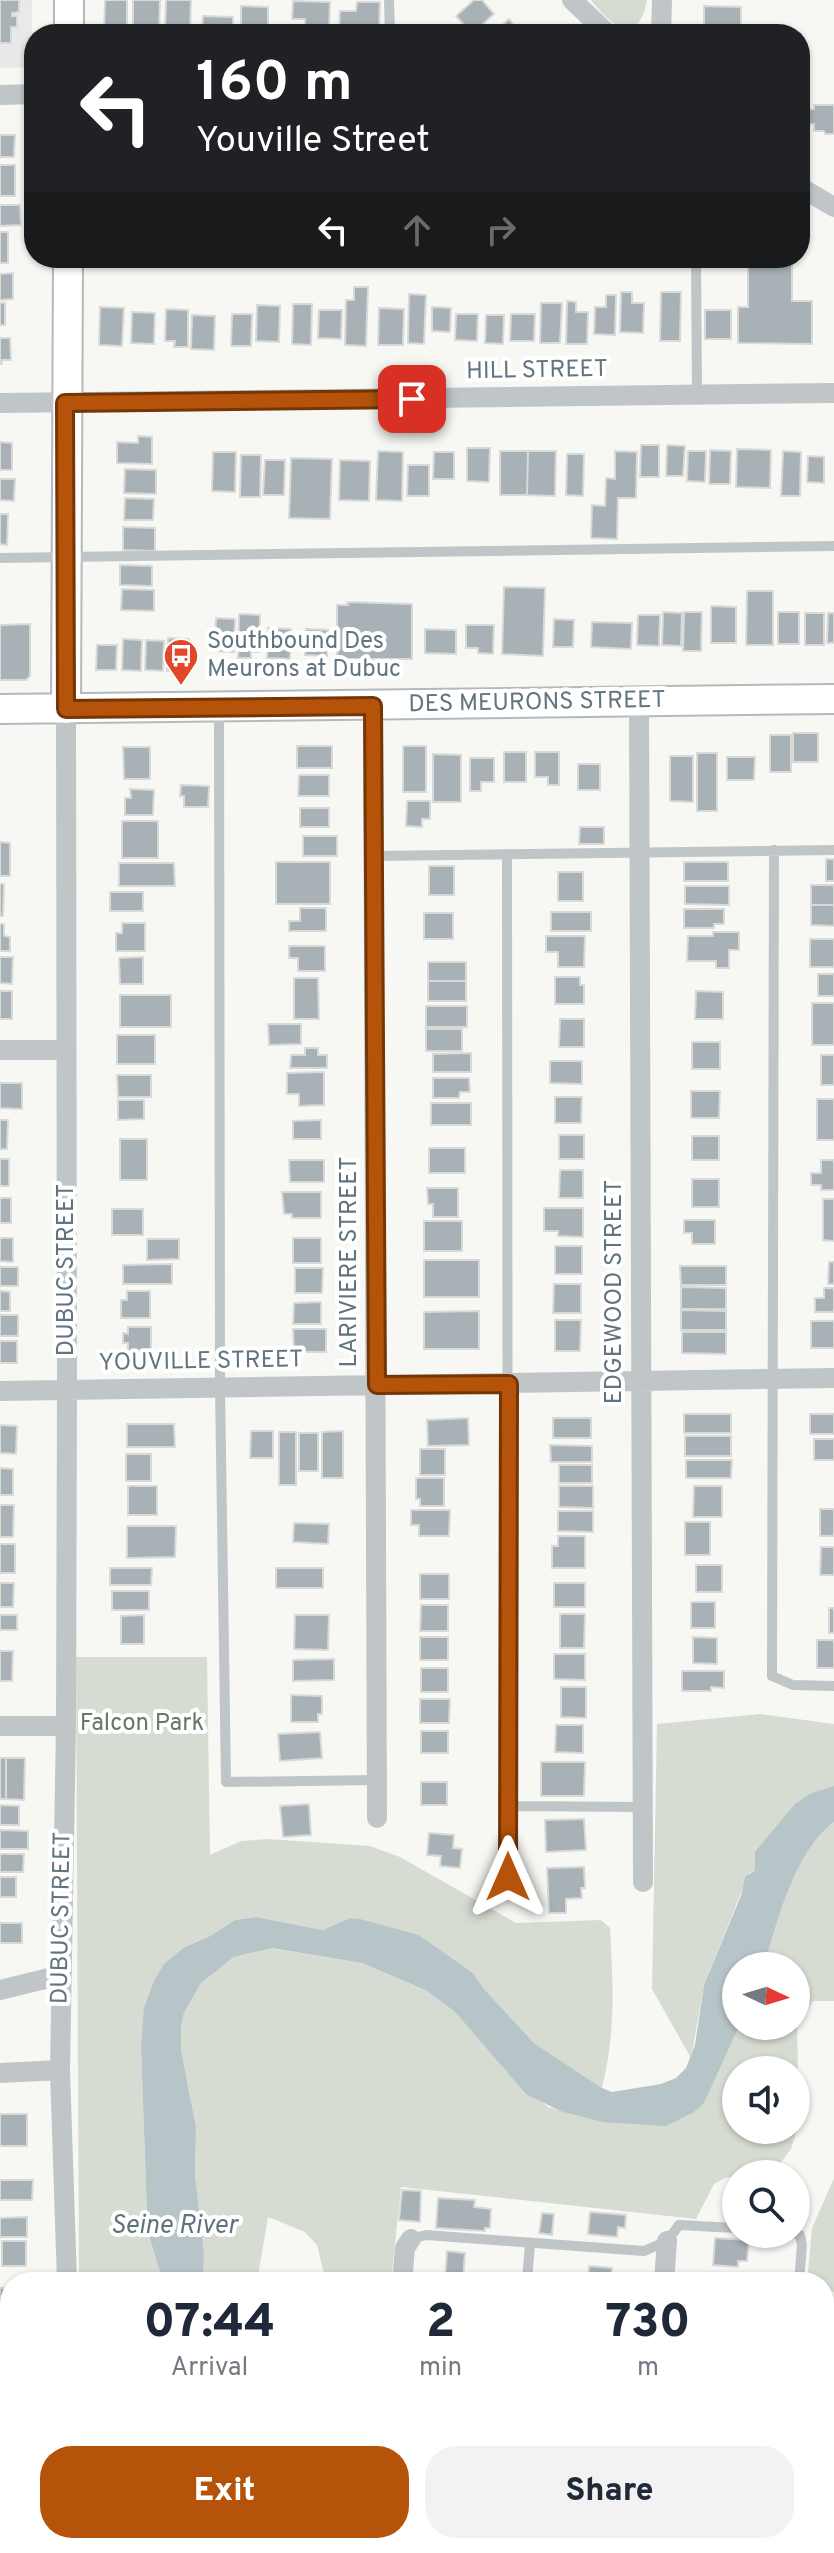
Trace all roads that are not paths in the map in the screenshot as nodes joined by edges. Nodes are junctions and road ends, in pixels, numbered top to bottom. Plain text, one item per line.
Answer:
1 (69, 0) edge
2 (389, 0) edge
3 (572, 0) edge
4 (662, 0) edge
5 (69, 24) edge
6 (390, 24) edge
7 (597, 24) edge
8 (661, 24) edge
9 (24, 94) edge
10 (0, 95) edge
11 (810, 193) edge
12 (834, 207) edge
13 (68, 268) edge
14 (696, 268) edge
15 (834, 393) edge
16 (697, 394) junction
17 (0, 403) edge
18 (65, 403) junction
19 (834, 546) edge
20 (0, 558) edge
21 (67, 558) junction
22 (834, 699) edge
23 (639, 702) junction
24 (373, 706) junction
25 (219, 707) junction
26 (0, 709) edge
27 (66, 709) junction
28 (774, 850) junction
29 (834, 850) edge
30 (640, 852) junction
31 (507, 854) junction
32 (374, 856) junction
33 (0, 1050) edge
34 (66, 1050) junction
35 (834, 1378) edge
36 (774, 1379) junction
37 (642, 1382) junction
38 (509, 1384) junction
39 (377, 1385) junction
40 (220, 1387) junction
41 (67, 1390) junction
42 (0, 1391) edge
43 (834, 1686) edge
44 (0, 1726) edge
45 (66, 1726) junction
46 (377, 1780) junction
47 (508, 1806) junction
48 (643, 1807) junction
49 (377, 1818) dead end
50 (508, 1877) dead end
51 (643, 1882) dead end
52 (61, 1975) junction
53 (0, 1990) edge
54 (60, 2070) junction
55 (0, 2073) edge
56 (722, 2227) edge
57 (411, 2239) joint
58 (667, 2241) junction
59 (530, 2243) junction
60 (802, 2248) edge
61 (67, 2272) edge
62 (403, 2272) edge
63 (528, 2272) edge
64 (665, 2272) edge
65 (800, 2272) edge

1 - 5 street
2 - 6 lane
3 - 7 street
4 - 8 street
9 - 10 street
11 - 12 street
13 - 18 street, DUBUC STREET
14 - 16 lane
15 - 16 street, HILL STREET
16 - 18 street, HILL STREET
17 - 18 street, HILL STREET
18 - 21 street, DUBUC STREET
19 - 21 lane
20 - 21 lane
21 - 27 street, DUBUC STREET
22 - 23 street, DES MEURONS STREET
23 - 24 street, DES MEURONS STREET
23 - 30 street, EDGEWOOD STREET
24 - 25 street, DES MEURONS STREET
24 - 32 street, LARIVIERE STREET
25 - 27 street, DES MEURONS STREET
25 - 40 lane
26 - 27 street, DES MEURONS STREET
27 - 34 street, DUBUC STREET
28 - 29 lane
28 - 30 lane
28 - 36 lane
30 - 31 lane
30 - 37 street, EDGEWOOD STREET
31 - 32 lane
31 - 38 lane
32 - 39 street, LARIVIERE STREET
33 - 34 street
34 - 41 street, DUBUC STREET
35 - 36 street, YOUVILLE STREET
36 - 37 street, YOUVILLE STREET
36 - 43 lane
37 - 38 street, YOUVILLE STREET
37 - 48 street, EDGEWOOD STREET
38 - 39 street, YOUVILLE STREET
38 - 47 lane
39 - 40 street, YOUVILLE STREET
39 - 46 street, LARIVIERE STREET
40 - 41 street, YOUVILLE STREET
40 - 46 lane
41 - 42 street, YOUVILLE STREET
41 - 45 street, DUBUC STREET
44 - 45 street
45 - 52 street, DUBUC STREET
46 - 49 street, LARIVIERE STREET
47 - 48 lane
47 - 50 lane
48 - 51 street, EDGEWOOD STREET
52 - 53 street
52 - 54 street, DUBUC STREET
54 - 55 street
54 - 61 street, DUBUC STREET
56 - 58 lane
57 - 59 lane
57 - 62 street
58 - 59 lane
58 - 64 street
59 - 63 lane
60 - 65 lane

